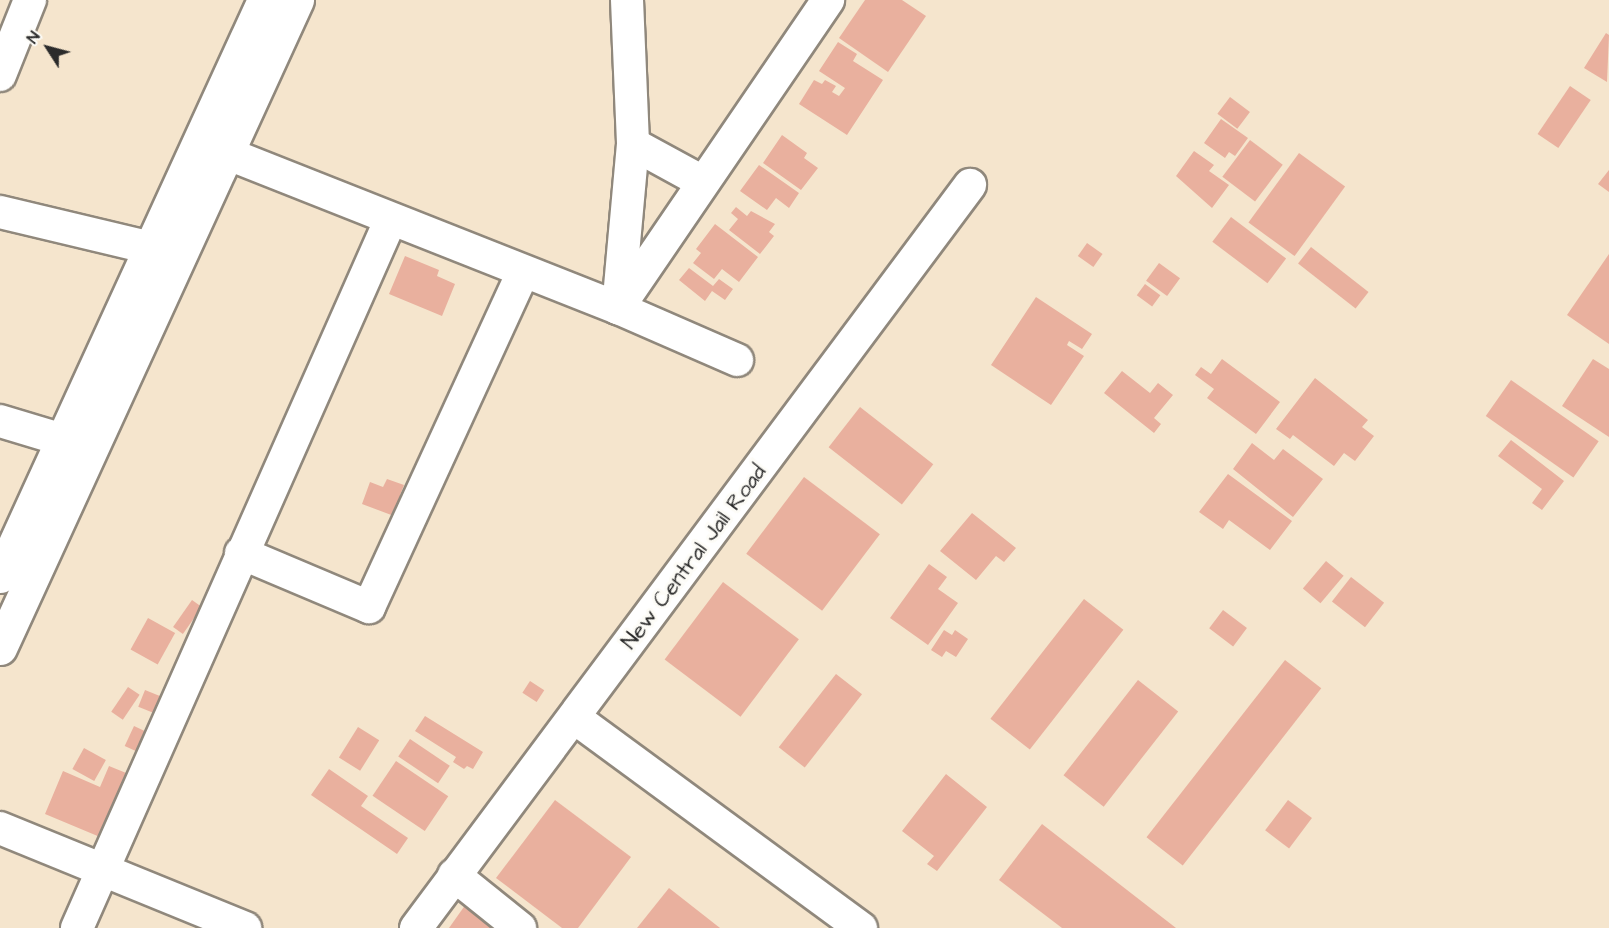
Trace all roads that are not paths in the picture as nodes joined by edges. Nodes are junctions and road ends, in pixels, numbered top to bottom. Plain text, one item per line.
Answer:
1 (30, 0) edge
2 (264, 0) edge
3 (297, 0) edge
4 (627, 0) edge
5 (828, 0) edge
6 (262, 40) junction
7 (0, 75) edge
8 (633, 144) junction
9 (226, 153) junction
10 (701, 181) junction
11 (970, 185) dead end
12 (0, 212) edge
13 (390, 221) junction
14 (151, 249) junction
15 (523, 272) junction
16 (618, 308) junction
17 (737, 360) dead end
18 (0, 421) edge
19 (60, 439) junction
20 (28, 548) junction
21 (241, 553) junction
22 (0, 576) edge
23 (0, 648) edge
24 (575, 718) junction
25 (0, 828) edge
26 (101, 868) junction
27 (454, 875) junction
28 (77, 928) edge
29 (244, 928) edge
30 (416, 928) edge
31 (520, 928) edge
32 (861, 928) edge

1 - 7 street
2 - 6 street
3 - 6 street
4 - 8 street
5 - 10 street
6 - 9 street
6 - 14 street
8 - 10 street
8 - 16 street
9 - 13 street
9 - 20 street
10 - 16 street
11 - 24 street, New Central Jail Road
12 - 14 street
13 - 15 street
13 - 21 street
14 - 19 street
15 - 16 street
15 - 21 street
16 - 17 street
18 - 19 street
19 - 20 street
20 - 22 street
20 - 23 street
21 - 26 street
24 - 27 street, New Central Jail Road
24 - 32 street
25 - 26 street
26 - 28 street
26 - 29 street
27 - 30 street, New Central Jail Road
27 - 31 street

